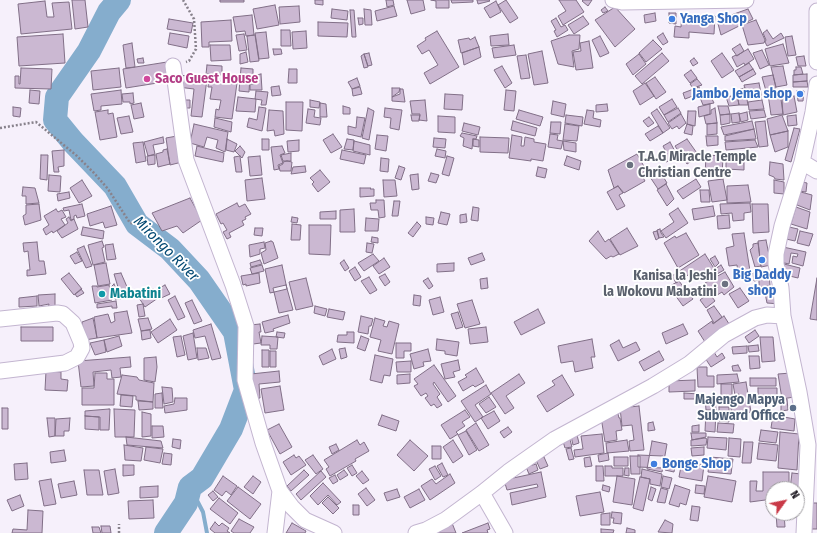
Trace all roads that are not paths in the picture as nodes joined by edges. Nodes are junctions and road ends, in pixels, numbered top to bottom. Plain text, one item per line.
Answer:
1 (614, 0) edge
2 (746, 0) edge
3 (817, 11) edge
4 (817, 62) edge
5 (174, 66) road end
6 (817, 84) edge
7 (802, 162) junction
8 (817, 171) edge
9 (783, 316) junction
10 (0, 319) edge
11 (0, 372) edge
12 (280, 491) junction
13 (482, 493) junction
14 (274, 533) edge
15 (334, 533) edge
16 (416, 533) edge
17 (505, 533) edge
18 (804, 533) edge

1 - 2 street
3 - 4 street
5 - 12 street
6 - 7 street
7 - 8 street
7 - 9 street
9 - 13 street
9 - 18 street
10 - 11 street
12 - 14 street
12 - 15 street
13 - 16 street
13 - 17 street

